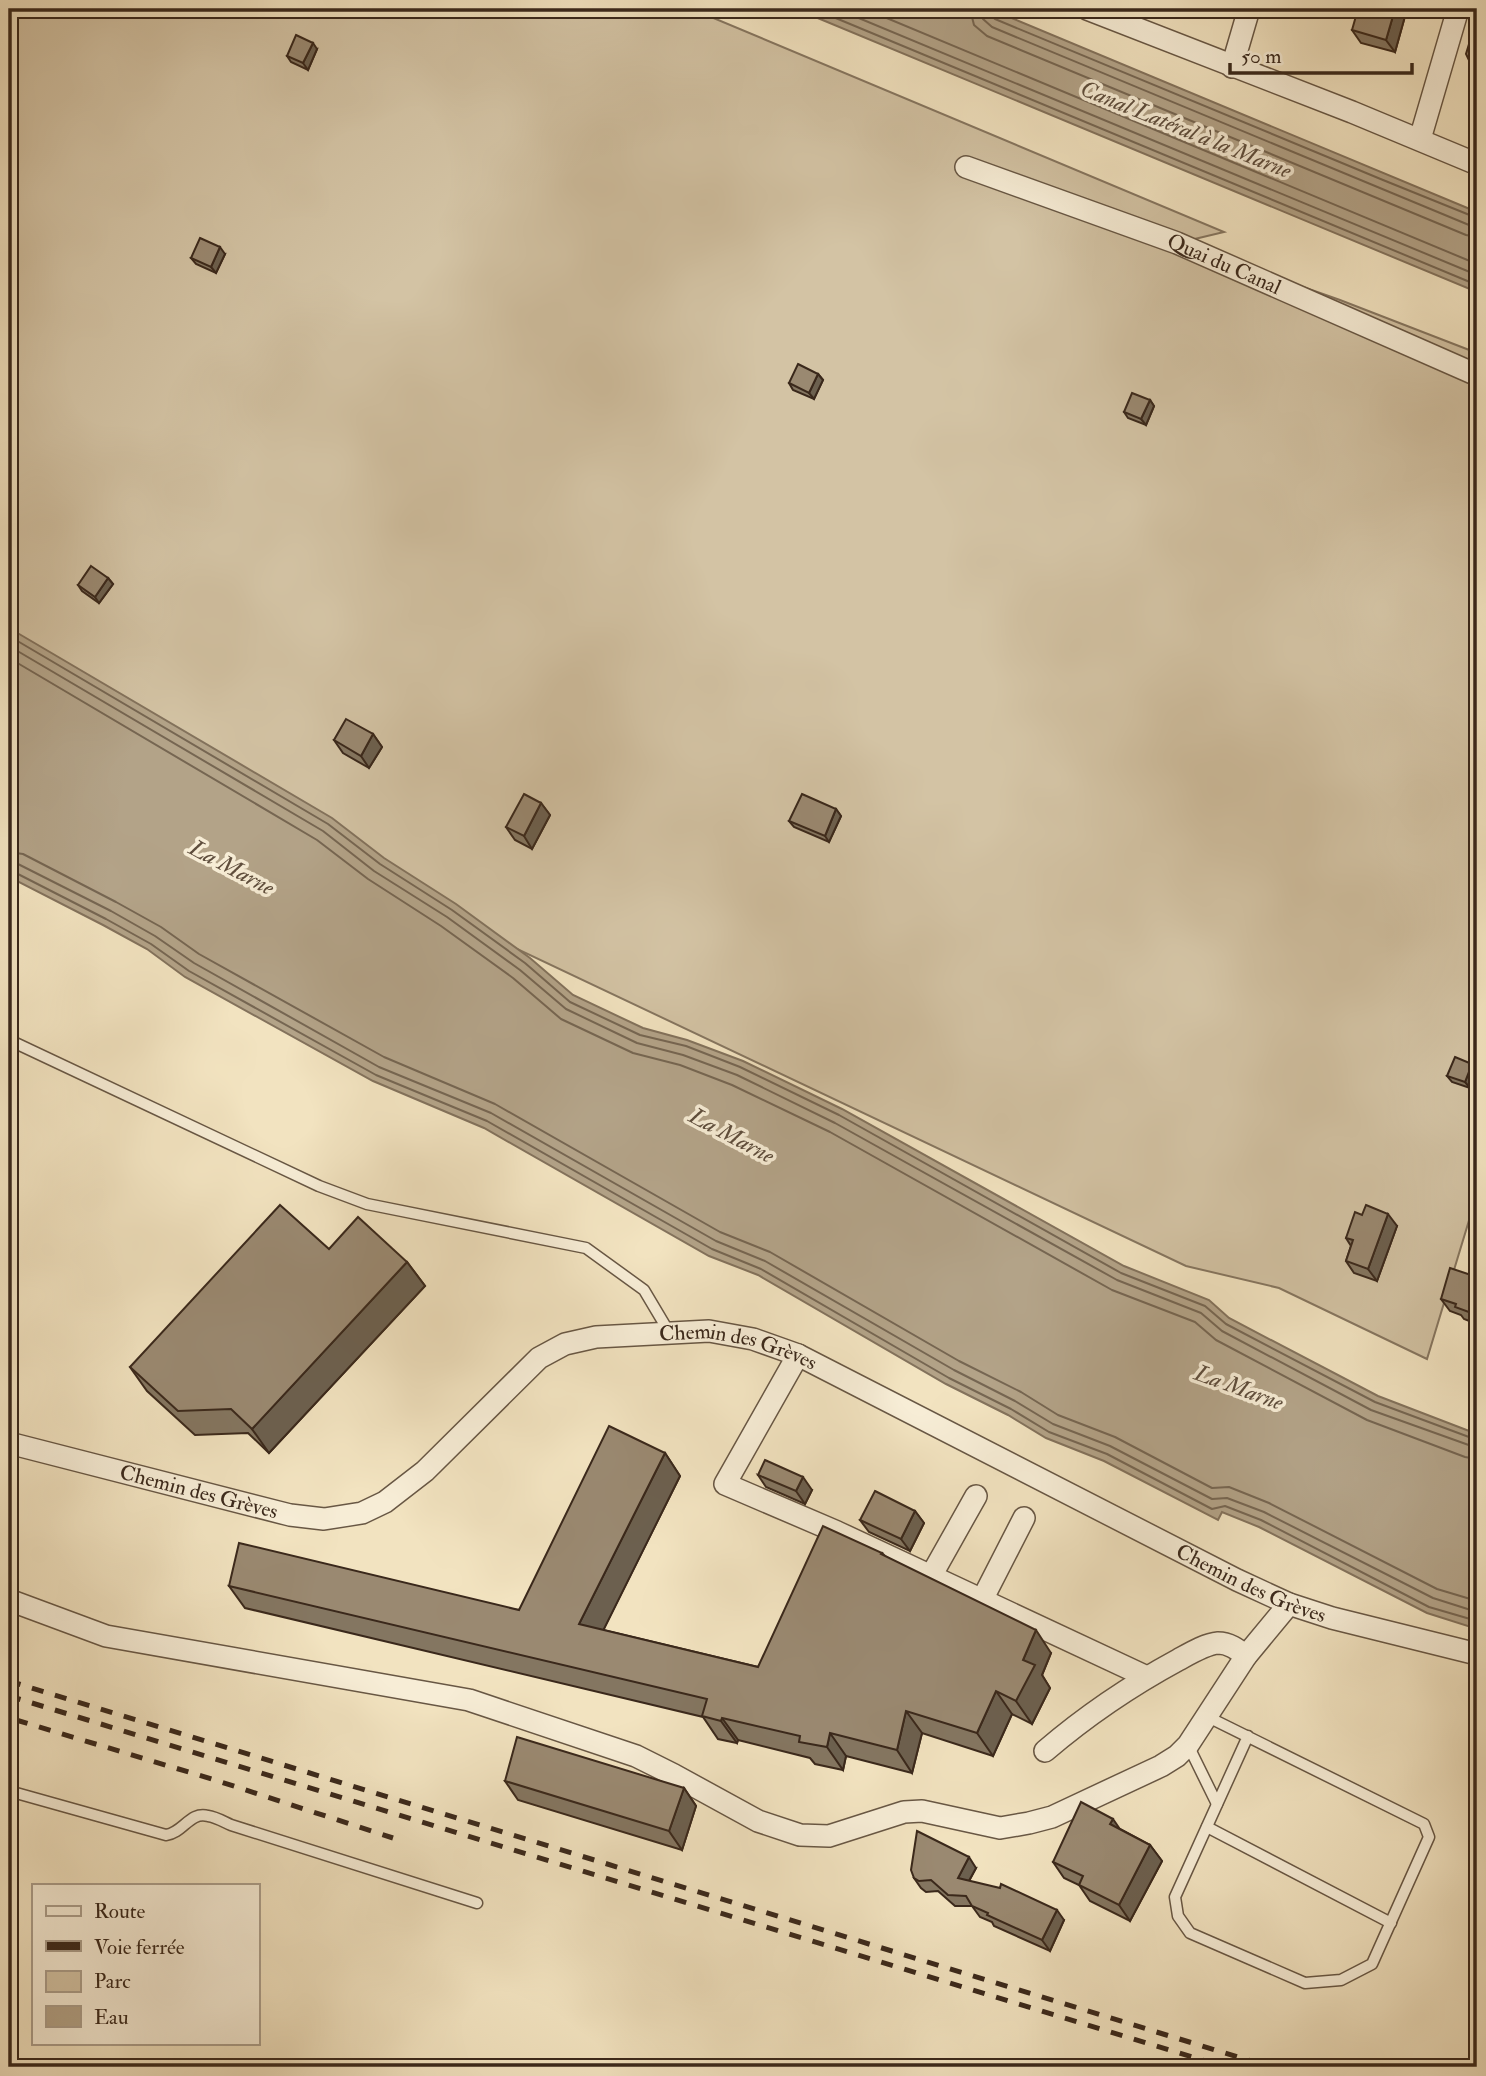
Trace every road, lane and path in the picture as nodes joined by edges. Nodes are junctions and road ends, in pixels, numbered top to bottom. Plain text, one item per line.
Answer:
1 (1087, 9) edge
2 (1249, 9) edge
3 (1458, 9) edge
4 (1232, 66) junction
5 (1420, 139) junction
6 (1477, 164) edge
7 (966, 167) dead end
8 (1477, 375) edge
9 (9, 1040) edge
10 (669, 1332) junction
11 (798, 1356) junction
12 (9, 1443) edge
13 (976, 1496) dead end
14 (1024, 1518) dead end
15 (931, 1576) junction
16 (9, 1600) edge
17 (982, 1600) junction
18 (1289, 1604) junction
19 (1477, 1654) edge
20 (1246, 1656) junction
21 (1147, 1677) junction
22 (1208, 1717) junction
23 (1248, 1736) junction
24 (1188, 1745) junction
25 (1045, 1751) dead end
26 (9, 1791) edge
27 (1217, 1804) junction
28 (1207, 1826) junction
29 (477, 1903) dead end
30 (1391, 1923) junction

1 - 4 street
2 - 4 street
3 - 5 street
4 - 5 street
5 - 6 street
7 - 8 street, Quai du Canal
9 - 10 lane
10 - 11 street, Chemin des Grèves
10 - 12 street, Chemin des Grèves
11 - 15 street
11 - 18 street, Chemin des Grèves
13 - 15 street
14 - 17 street
15 - 17 street
16 - 24 street
17 - 21 street
18 - 19 street, Chemin des Grèves
18 - 20 street
20 - 21 street
20 - 22 street
21 - 25 street
22 - 23 lane
22 - 24 street
23 - 27 lane
23 - 30 lane
24 - 27 lane
26 - 29 lane
27 - 28 lane
28 - 30 lane
28 - 30 lane

